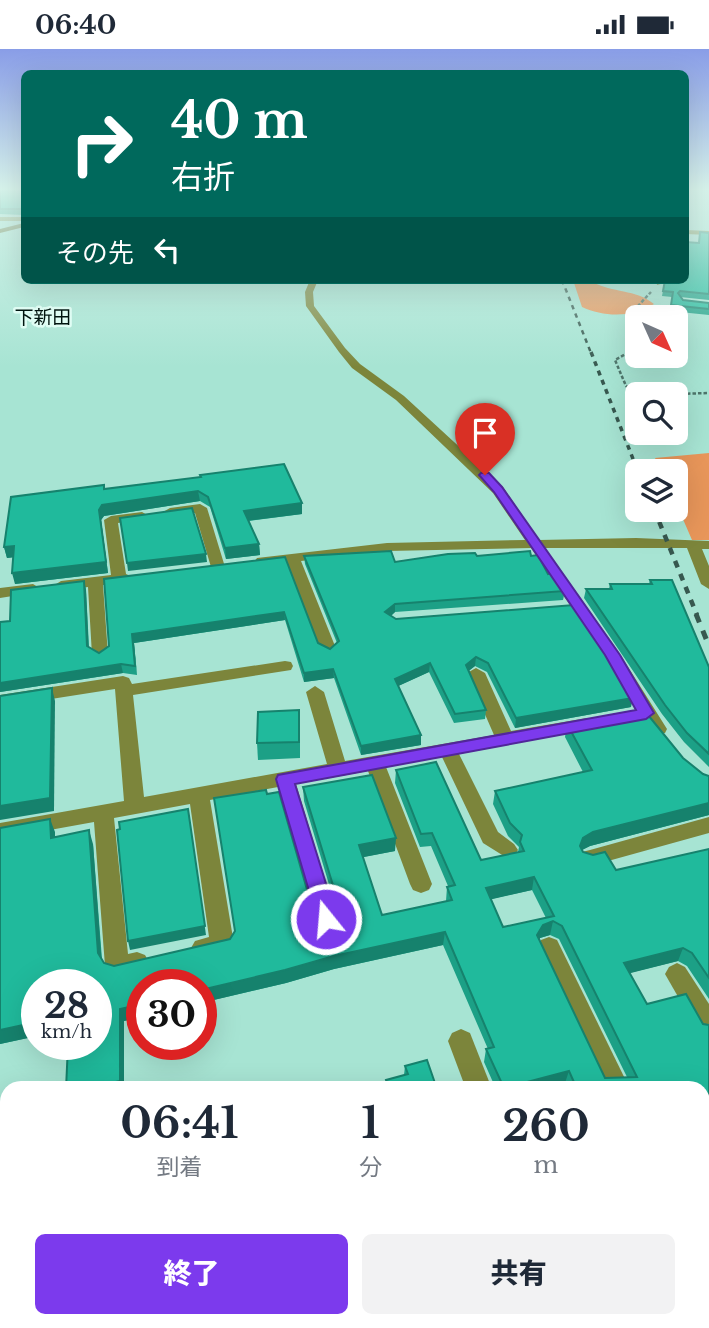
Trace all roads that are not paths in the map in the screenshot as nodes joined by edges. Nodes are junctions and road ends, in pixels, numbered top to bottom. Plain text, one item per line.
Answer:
1 (312, 284) edge
2 (537, 545) junction
3 (693, 545) junction
4 (709, 545) edge
5 (292, 557) junction
6 (144, 576) edge
7 (118, 579) junction
8 (95, 582) junction
9 (709, 584) edge
10 (0, 593) edge
11 (329, 651) edge
12 (100, 655) edge
13 (285, 666) dead end
14 (477, 673) dead end
15 (124, 691) junction
16 (315, 692) dead end
17 (0, 701) edge
18 (646, 713) junction
19 (505, 739) junction
20 (667, 740) edge
21 (448, 750) junction
22 (374, 763) junction
23 (338, 769) junction
24 (285, 779) junction
25 (199, 795) junction
26 (135, 806) junction
27 (103, 812) junction
28 (709, 825) edge
29 (0, 831) edge
30 (507, 850) dead end
31 (590, 858) edge
32 (421, 884) dead end
33 (326, 919) edge
34 (548, 947) dead end
35 (182, 952) edge
36 (156, 958) edge
37 (677, 974) dead end
38 (709, 1027) edge
39 (461, 1041) dead end
40 (476, 1081) edge
41 (613, 1081) edge

1 - 2 street
2 - 3 street
2 - 5 street
2 - 18 street
3 - 4 street
3 - 9 street
5 - 7 street
5 - 11 street
6 - 7 street
7 - 8 street
8 - 10 street
8 - 12 street
13 - 15 street
14 - 19 street
15 - 17 street
15 - 26 street
16 - 23 street
18 - 19 street
18 - 20 street
19 - 21 street
21 - 22 street
21 - 30 street
22 - 23 street
22 - 32 street
23 - 24 street
24 - 25 street
24 - 33 street
25 - 26 street
25 - 35 street
26 - 27 street
27 - 29 street
27 - 36 street
28 - 31 street
34 - 41 street
37 - 38 street
39 - 40 street

